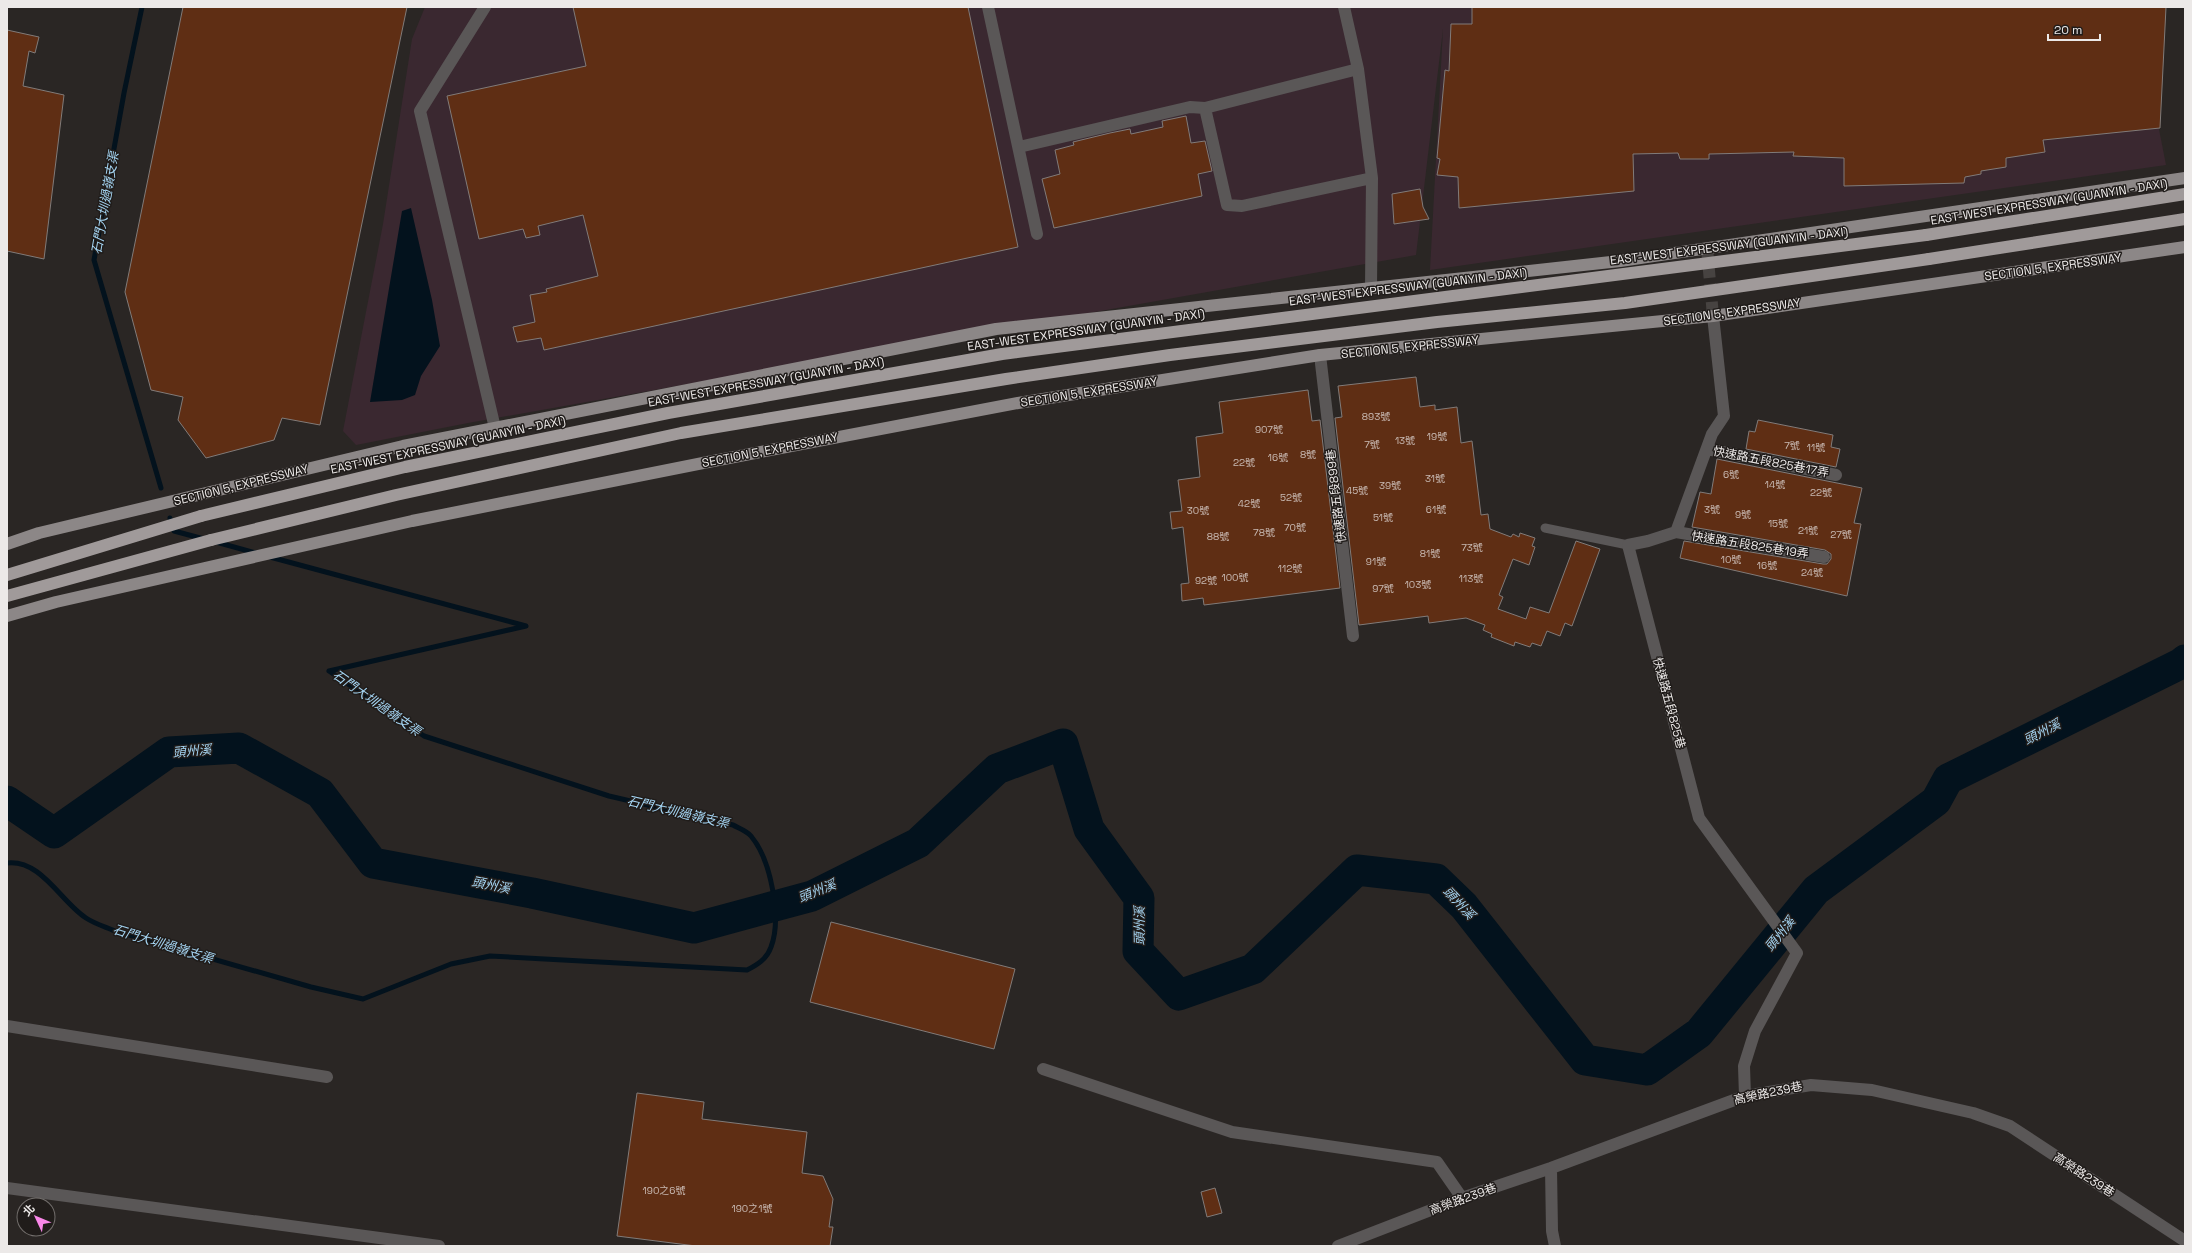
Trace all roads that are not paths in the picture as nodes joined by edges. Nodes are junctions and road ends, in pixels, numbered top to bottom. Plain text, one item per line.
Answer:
1 (485, 7) edge
2 (988, 7) edge
3 (1344, 7) edge
4 (1358, 69) junction
5 (1205, 108) junction
6 (1019, 147) junction
7 (1372, 178) junction
8 (2185, 178) edge
9 (2185, 194) edge
10 (2185, 219) edge
11 (1037, 234) dead end
12 (2185, 247) edge
13 (1371, 288) junction
14 (1713, 316) junction
15 (1320, 356) junction
16 (495, 428) junction
17 (1707, 449) junction
18 (1836, 474) dead end
19 (1545, 528) dead end
20 (1676, 532) junction
21 (7, 544) edge
22 (1628, 544) junction
23 (1824, 557) dead end
24 (7, 575) edge
25 (7, 596) edge
26 (7, 616) edge
27 (1353, 636) dead end
28 (7, 1026) edge
29 (1044, 1069) dead end
30 (327, 1077) dead end
31 (1745, 1096) junction
32 (1551, 1168) junction
33 (7, 1188) edge
34 (1462, 1198) junction
35 (2185, 1241) edge
36 (439, 1246) edge
37 (1338, 1246) edge
38 (1555, 1246) edge

1 - 16 street
2 - 6 street
3 - 4 street
4 - 5 street
4 - 7 street
5 - 6 street
5 - 7 street
6 - 11 street
7 - 13 street
8 - 13 main road, SECTION 5, EXPRESSWAY
9 - 24 highway, EAST-WEST EXPRESSWAY (GUANYIN - DAXI), bridge
10 - 25 highway, bridge
12 - 14 main road, SECTION 5, EXPRESSWAY
13 - 16 main road, SECTION 5, EXPRESSWAY
14 - 15 main road, SECTION 5, EXPRESSWAY
14 - 17 street
15 - 26 main road, SECTION 5, EXPRESSWAY
15 - 27 street, 快速路五段899巷
16 - 21 main road, SECTION 5, EXPRESSWAY
17 - 18 street, 快速路五段825巷17弄
17 - 20 street
19 - 22 lane
20 - 22 street
20 - 23 street, 快速路五段825巷19弄
22 - 31 street, 快速路五段825巷
28 - 30 street
29 - 34 street
31 - 32 street, 高榮路239巷
31 - 35 street, 高榮路239巷
32 - 34 street, 高榮路239巷
32 - 38 street
33 - 36 street
34 - 37 street, 高榮路239巷

